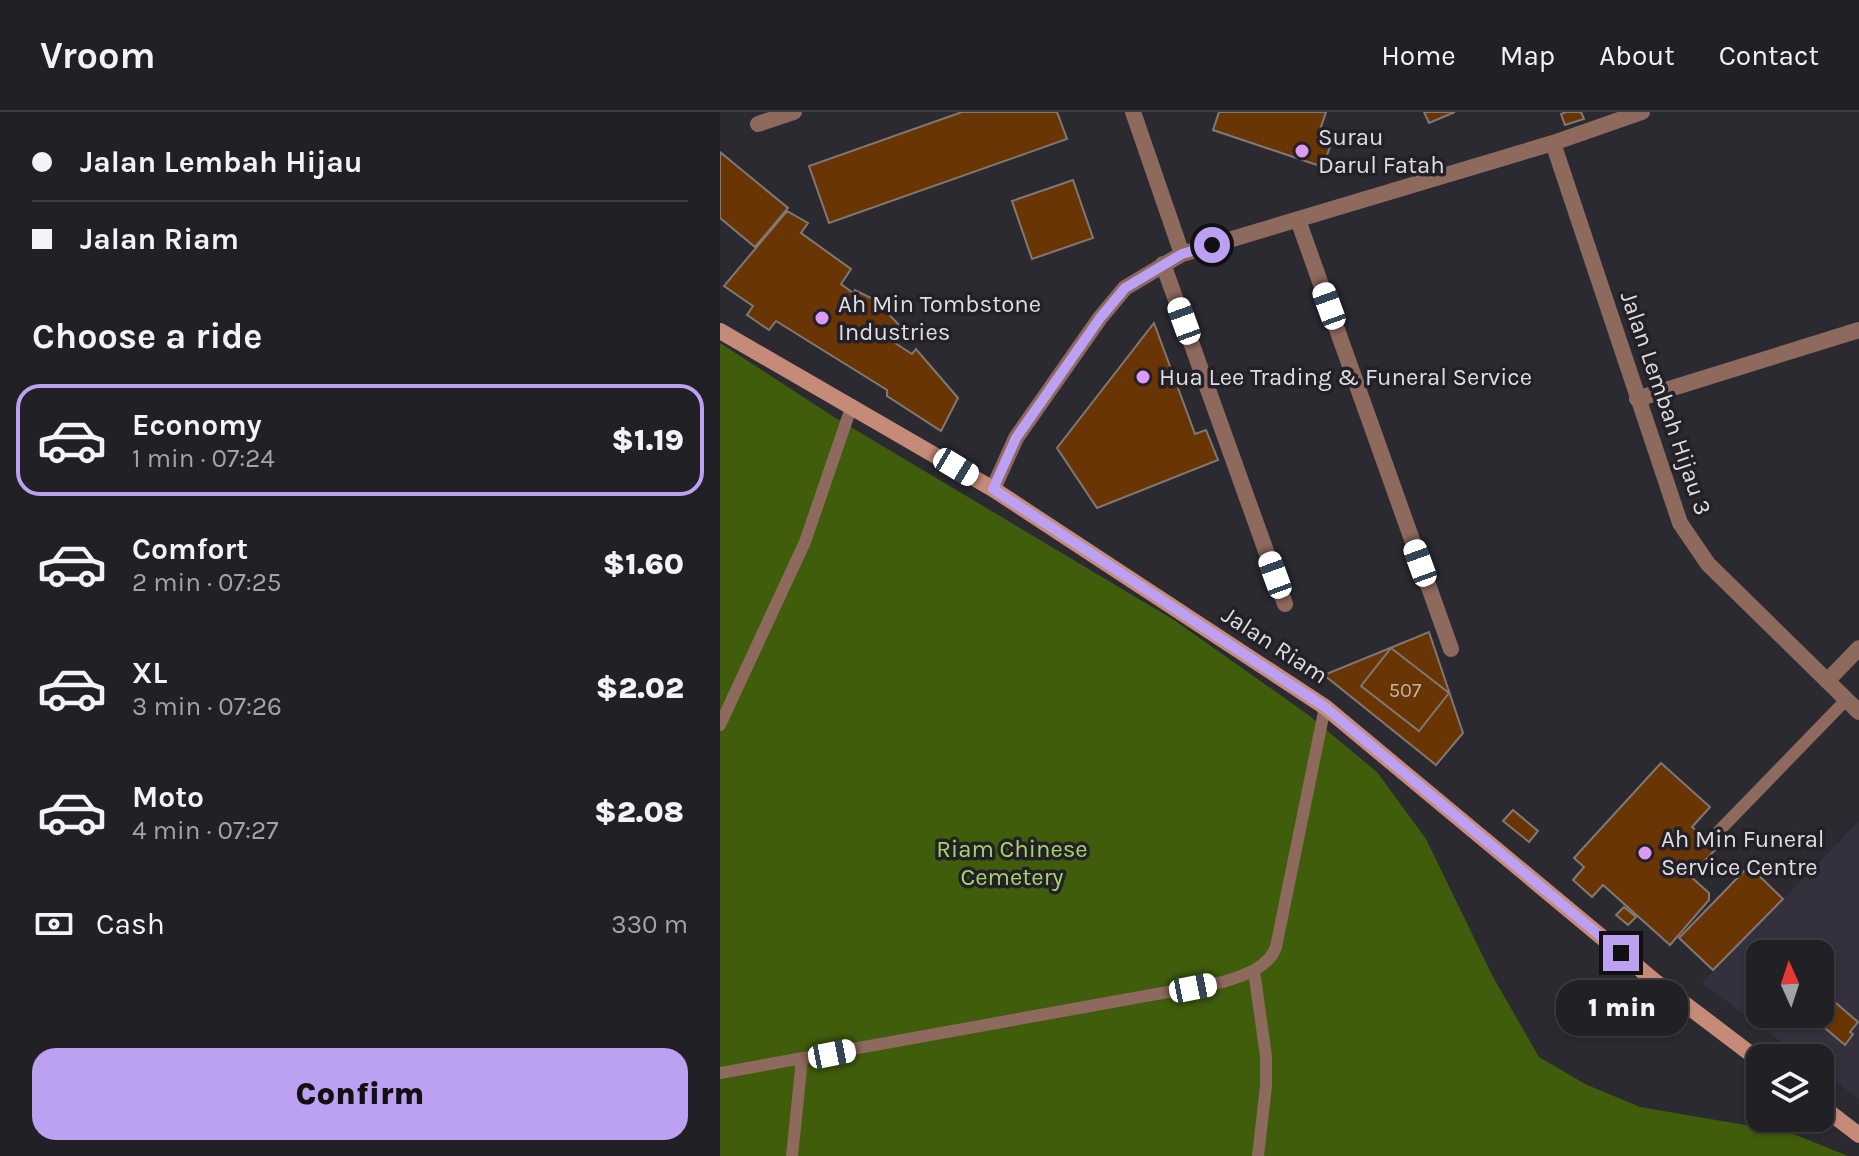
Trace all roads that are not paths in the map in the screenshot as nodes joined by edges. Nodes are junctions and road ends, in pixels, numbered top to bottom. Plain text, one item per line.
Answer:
1 (794, 112) edge
2 (1133, 112) edge
3 (1642, 112) edge
4 (758, 124) dead end
5 (1553, 143) junction
6 (1298, 220) junction
7 (1182, 254) junction
8 (1163, 264) junction
9 (1859, 330) edge
10 (720, 331) edge
11 (1637, 399) junction
12 (852, 405) junction
13 (993, 489) junction
14 (1285, 604) dead end
15 (1859, 648) edge
16 (1451, 649) dead end
17 (1827, 681) junction
18 (1846, 700) junction
19 (1325, 707) junction
20 (1859, 712) edge
21 (720, 725) edge
22 (1715, 835) dead end
23 (1254, 971) junction
24 (1746, 1051) edge
25 (802, 1059) junction
26 (720, 1073) edge
27 (1834, 1116) edge
28 (1859, 1135) edge
29 (792, 1156) edge
30 (1258, 1156) edge

1 - 4 street
2 - 7 street
3 - 5 street
5 - 6 street
5 - 11 street, Jalan Lembah Hijau 3
6 - 7 street
6 - 16 street
7 - 8 street
8 - 13 street
8 - 14 street
9 - 11 street
10 - 12 main road, Jalan Riam
11 - 17 street, Jalan Lembah Hijau 3
12 - 13 main road, Jalan Riam
12 - 21 lane
13 - 19 main road, Jalan Riam
15 - 17 street
17 - 18 street, Jalan Lembah Hijau 3
18 - 20 street, Jalan Lembah Hijau 3
18 - 22 lane
19 - 23 lane
19 - 24 main road, Jalan Riam
23 - 25 lane
23 - 30 lane
25 - 26 lane
25 - 29 lane
27 - 28 main road

